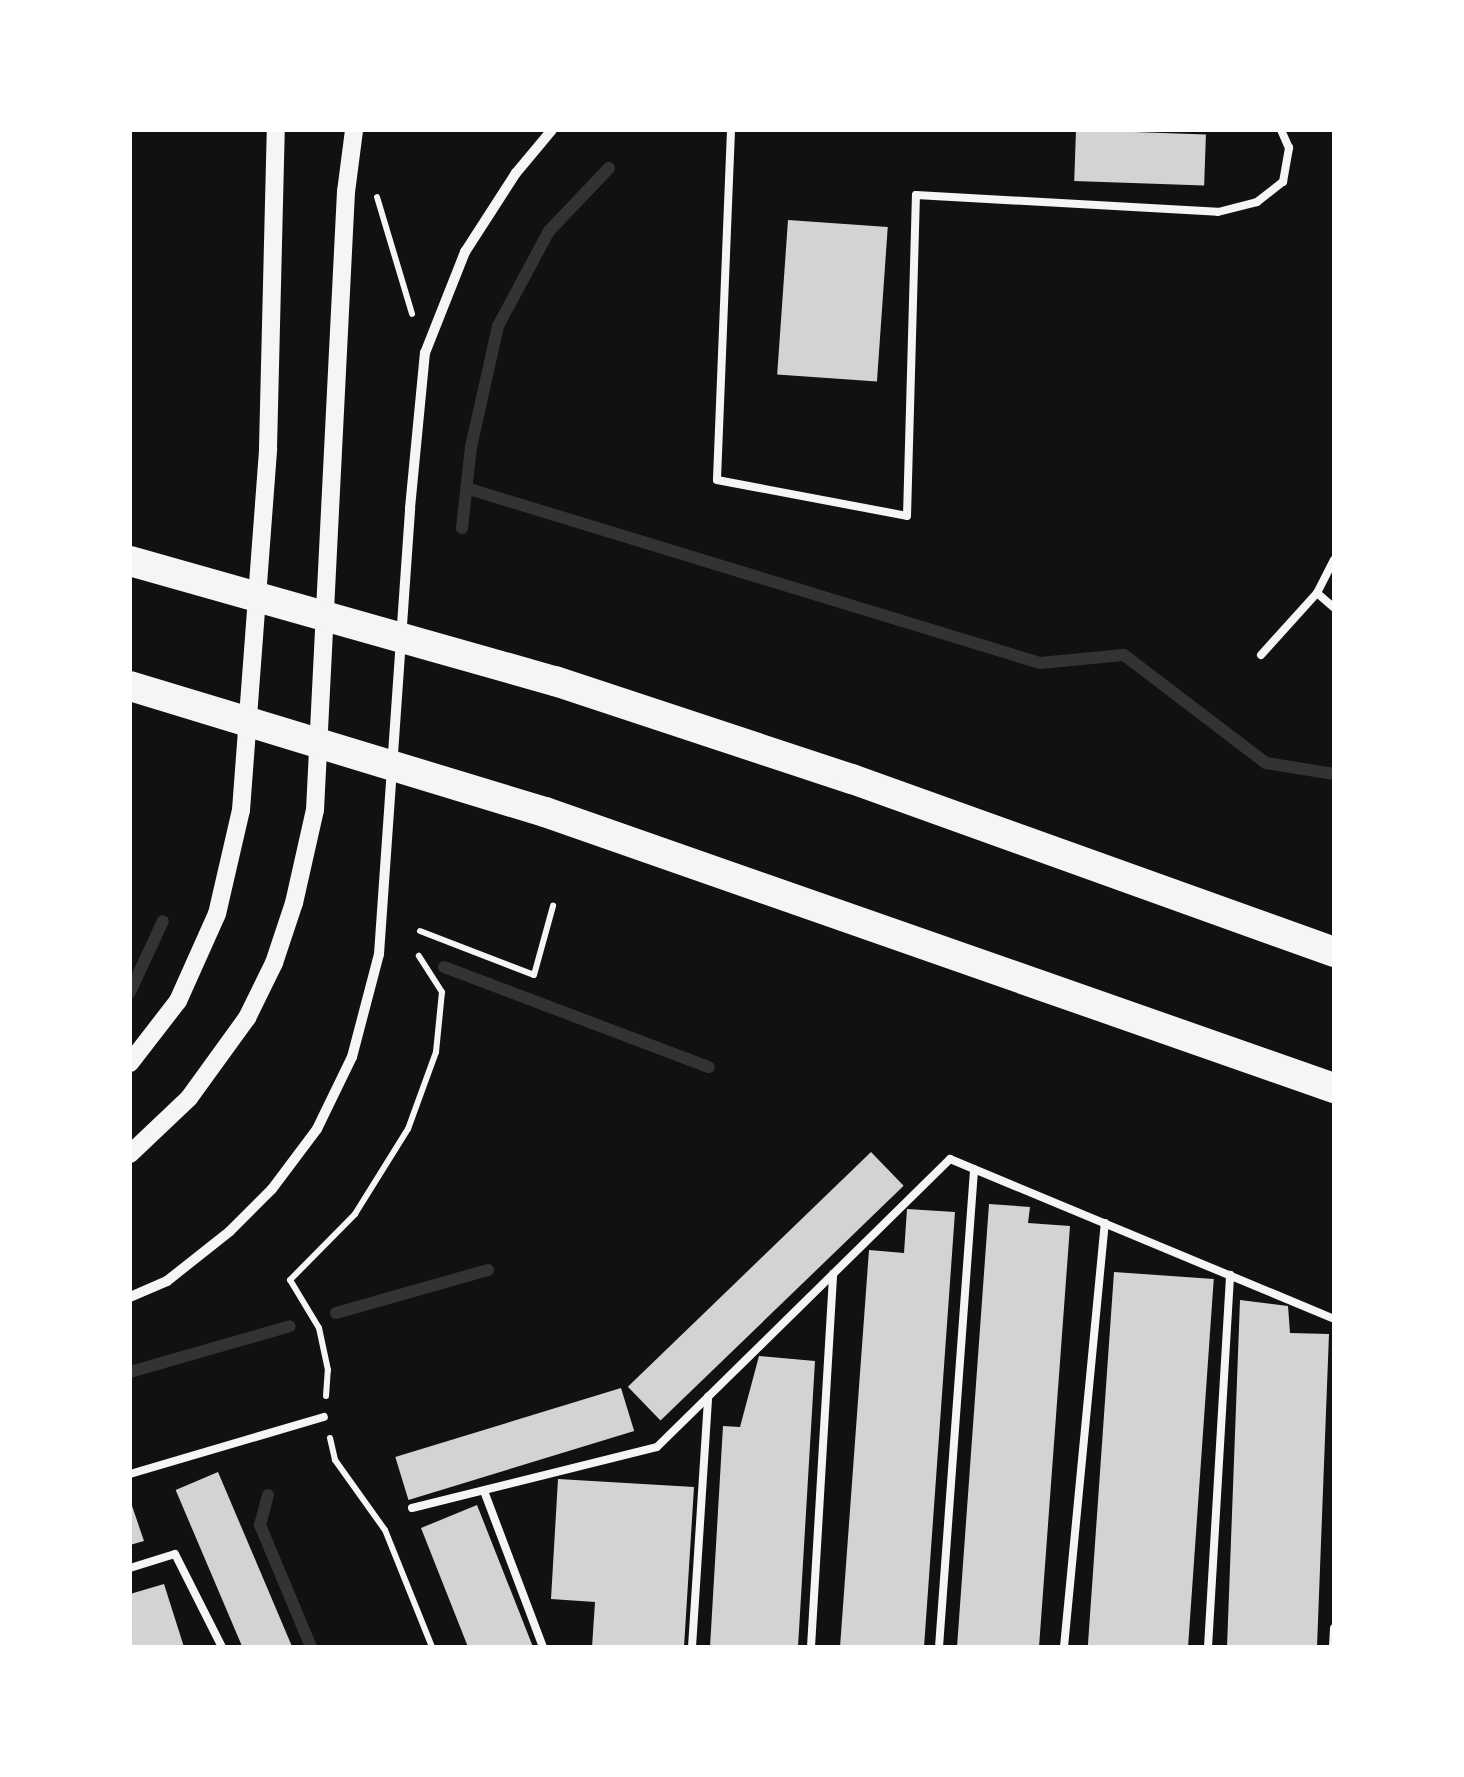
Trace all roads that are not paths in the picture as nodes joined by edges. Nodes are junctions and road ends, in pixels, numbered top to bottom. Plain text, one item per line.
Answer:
1 (276, 130) edge
2 (552, 130) edge
3 (731, 130) edge
4 (1281, 130) edge
5 (352, 134) edge
6 (1334, 560) edge
7 (130, 561) edge
8 (1317, 593) junction
9 (1334, 608) edge
10 (1260, 655) dead end
11 (130, 686) edge
12 (1334, 952) edge
13 (130, 1064) edge
14 (1334, 1088) edge
15 (130, 1154) edge
16 (974, 1168) junction
17 (1105, 1223) junction
18 (832, 1274) junction
19 (1230, 1275) junction
20 (130, 1297) edge
21 (1334, 1318) edge
22 (708, 1396) junction
23 (324, 1416) road end
24 (130, 1474) edge
25 (484, 1490) junction
26 (412, 1508) dead end
27 (130, 1568) edge
28 (1334, 1628) edge
29 (222, 1647) edge
30 (543, 1647) edge
31 (692, 1647) edge
32 (811, 1647) edge
33 (939, 1647) edge
34 (1064, 1647) edge
35 (1208, 1647) edge
36 (1333, 1647) edge

1 - 13 street
2 - 20 street
3 - 4 lane
5 - 15 street
6 - 8 lane
7 - 12 highway
8 - 9 lane
8 - 10 lane
11 - 14 highway
16 - 17 lane
16 - 18 lane
16 - 33 lane
17 - 19 lane
17 - 34 lane
18 - 22 lane
18 - 32 lane
19 - 21 lane
19 - 35 lane
22 - 25 lane
22 - 31 lane
23 - 24 lane
25 - 26 lane
25 - 30 lane
27 - 29 lane
28 - 36 lane

